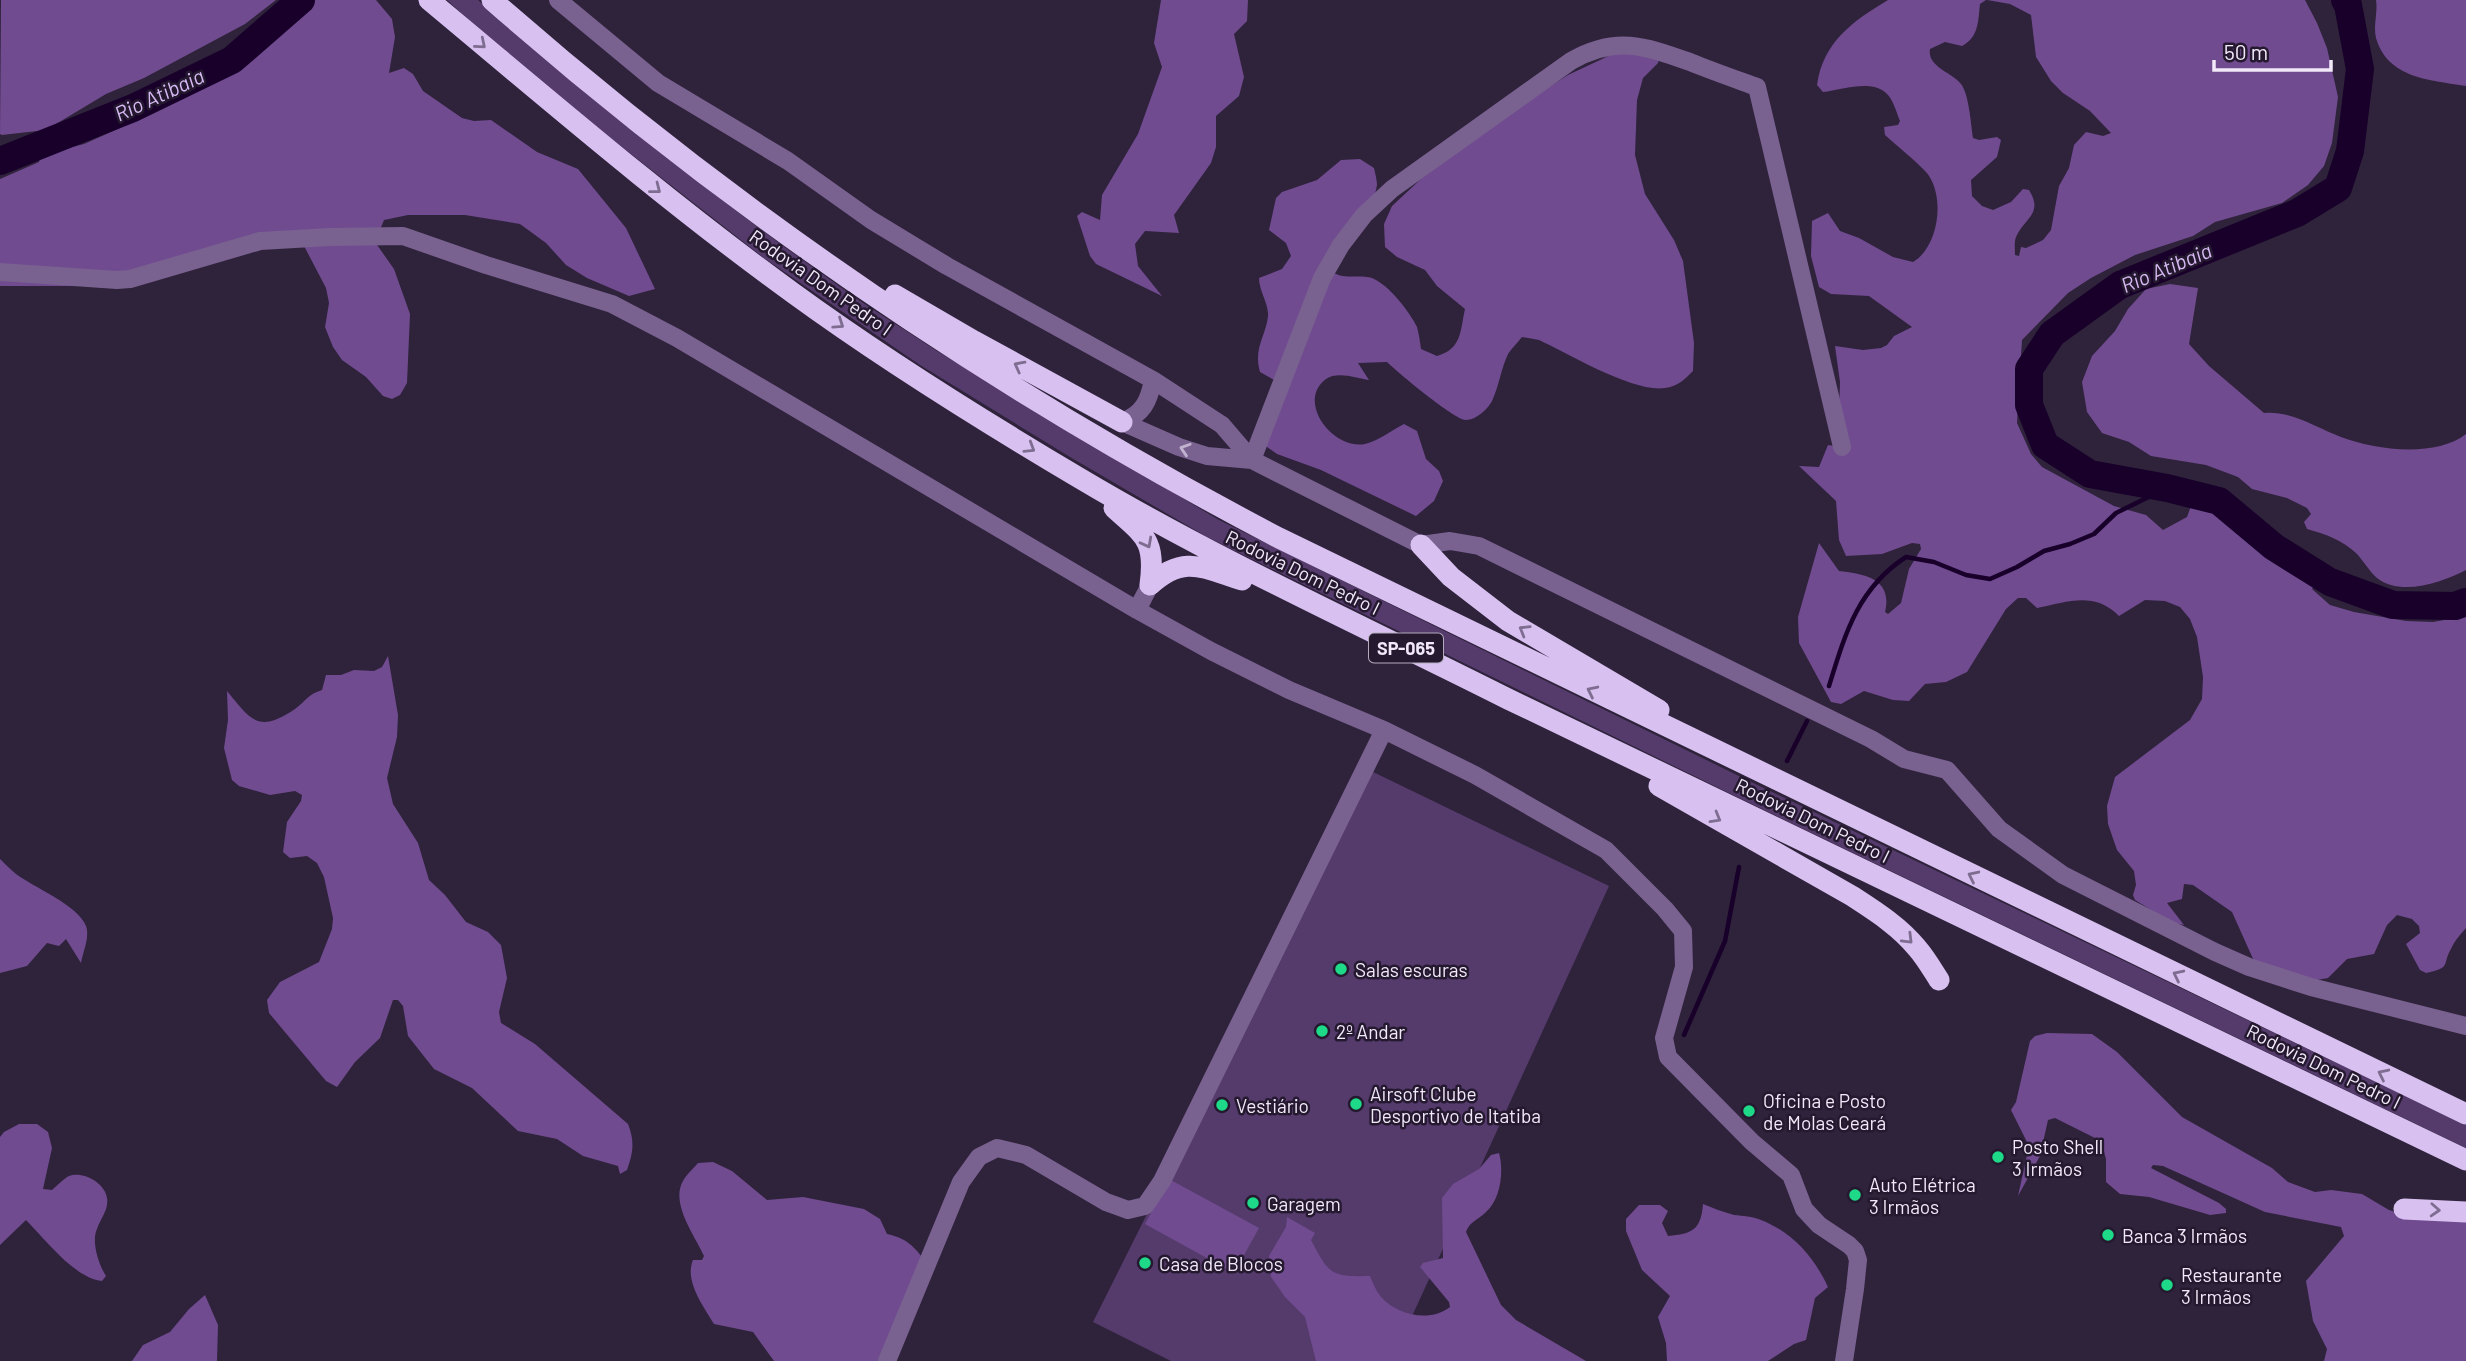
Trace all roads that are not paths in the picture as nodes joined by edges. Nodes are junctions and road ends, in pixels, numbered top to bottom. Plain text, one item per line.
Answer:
1 (429, 0) edge
2 (492, 0) edge
3 (558, 0) edge
4 (766, 221) junction
5 (0, 272) edge
6 (1153, 380) junction
7 (1122, 422) junction
8 (1842, 447) dead end
9 (1252, 460) junction
10 (1082, 480) junction
11 (1421, 545) junction
12 (1150, 585) junction
13 (1317, 604) junction
14 (1138, 610) junction
15 (1508, 699) junction
16 (1384, 730) junction
17 (1793, 790) junction
18 (1939, 980) dead end
19 (2466, 1026) edge
20 (2466, 1112) edge
21 (2466, 1160) edge
22 (2404, 1209) dead end
23 (2466, 1212) edge
24 (887, 1361) edge
25 (1844, 1361) edge

1 -> 10 highway, Rodovia Dom Pedro I / SP-065
2 - 4 highway, Rodovia Dom Pedro I / SP-065
3 - 6 street
7 -> 4 highway
17 -> 4 highway, Rodovia Dom Pedro I / SP-065
5 - 14 street
6 - 7 street
6 - 9 street
9 -> 7 street
8 - 9 street
9 - 11 street
10 -> 12 highway
10 - 13 highway, Rodovia Dom Pedro I / SP-065
17 -> 11 highway
11 - 19 street
12 - 13 highway
12 - 14 street
13 - 15 highway, Rodovia Dom Pedro I / SP-065
14 - 16 street
15 -> 18 highway
15 - 21 highway, Rodovia Dom Pedro I / SP-065
16 - 24 street
16 - 25 street
20 -> 17 highway, Rodovia Dom Pedro I / SP-065
22 -> 23 highway

